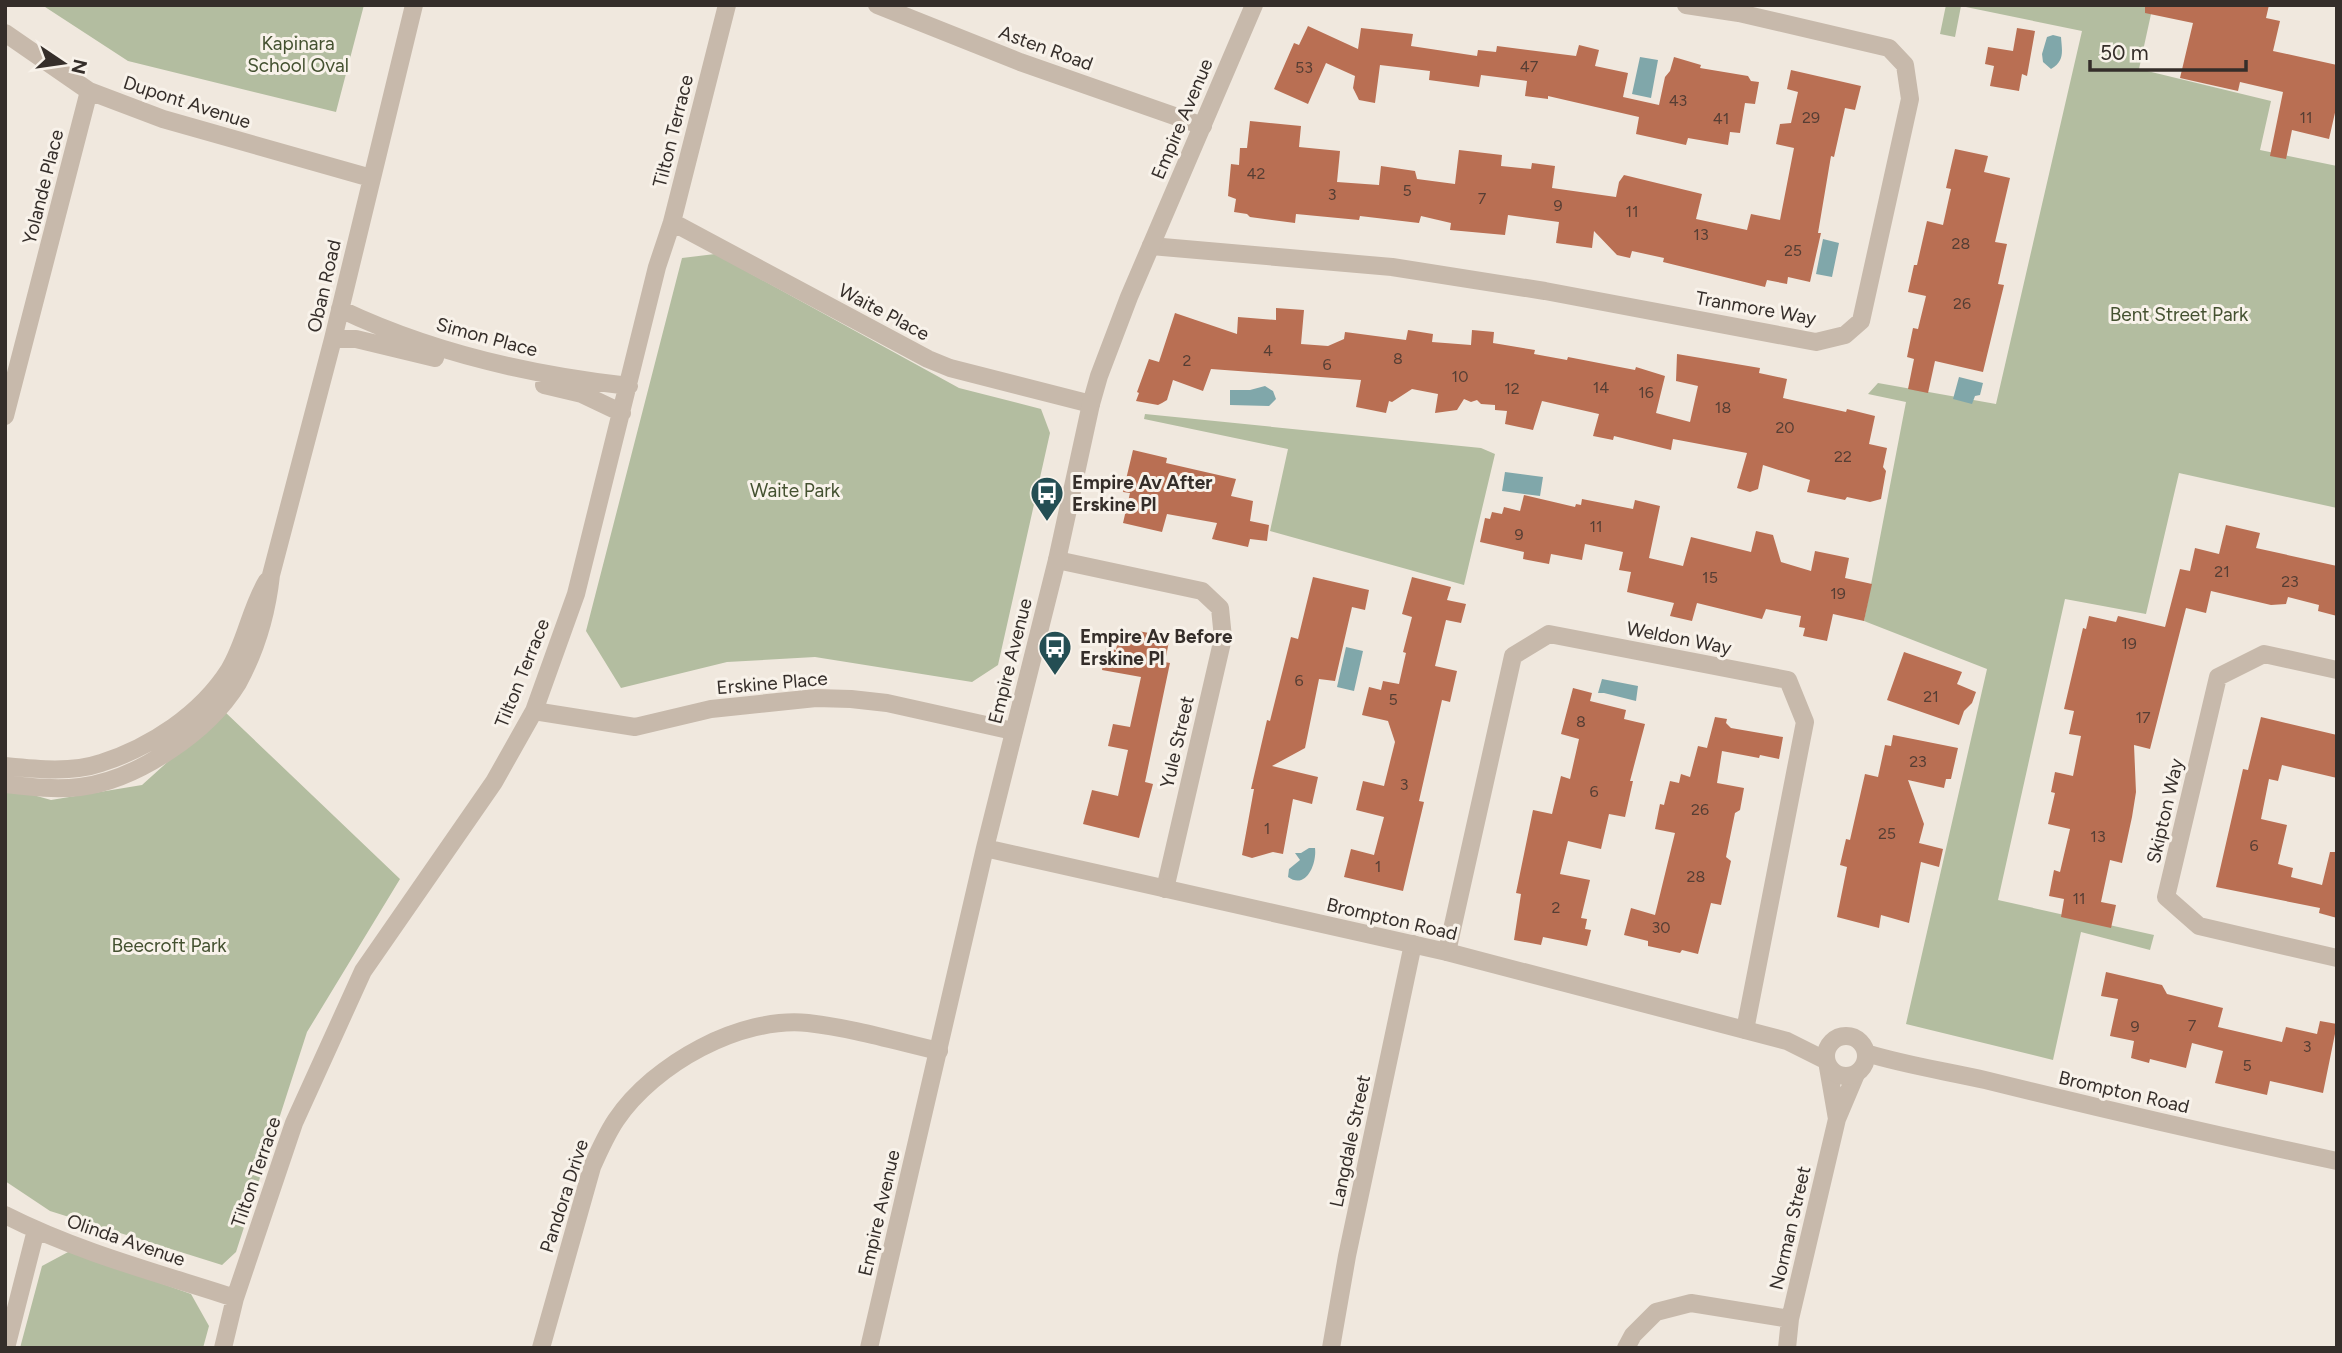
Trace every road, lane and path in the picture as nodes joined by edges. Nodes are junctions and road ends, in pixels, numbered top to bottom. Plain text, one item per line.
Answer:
1 (414, 5) edge
2 (727, 5) edge
3 (877, 5) edge
4 (1254, 5) edge
5 (1686, 5) edge
6 (5, 33) edge
7 (89, 91) junction
8 (1203, 126) junction
9 (371, 178) junction
10 (672, 222) junction
11 (1151, 246) junction
12 (340, 309) junction
13 (333, 339) junction
14 (11, 372) edge
15 (629, 386) junction
16 (1091, 404) junction
17 (622, 413) junction
18 (5, 416) edge
19 (1057, 560) junction
20 (271, 575) junction
21 (2337, 670) edge
22 (534, 710) junction
23 (1013, 731) junction
24 (5, 766) edge
25 (5, 784) edge
26 (985, 848) junction
27 (1164, 889) junction
28 (1413, 944) junction
29 (1447, 952) junction
30 (2337, 958) edge
31 (1745, 1030) junction
32 (1835, 1039) junction
33 (1787, 1041) junction
34 (939, 1051) junction
35 (1827, 1063) junction
36 (1861, 1065) junction
37 (1837, 1119) junction
38 (2337, 1161) edge
39 (5, 1215) edge
40 (36, 1230) junction
41 (235, 1298) junction
42 (1790, 1319) junction
43 (6, 1348) edge
44 (223, 1348) edge
45 (541, 1348) edge
46 (869, 1348) edge
47 (1331, 1348) edge
48 (1626, 1348) edge
49 (1787, 1348) edge

1 - 9 street, Oban Road
2 - 10 street, Tilton Terrace
3 - 8 street, Asten Road
4 - 8 street, Empire Avenue
5 - 11 street, Tranmore Way
6 - 7 street, Dupont Avenue
7 - 9 street, Dupont Avenue
7 - 14 street, Yolande Place
8 - 11 street, Empire Avenue
9 - 12 street, Oban Road
10 - 15 street, Tilton Terrace
10 - 16 street, Waite Place
11 - 16 street, Empire Avenue
12 - 13 street, Oban Road
12 - 15 street, Simon Place
13 - 17 street, Simon Place
13 - 20 street, Oban Road
14 - 18 street, Yolande Place
15 - 17 street, Tilton Terrace
16 - 19 street, Empire Avenue
17 - 22 street, Tilton Terrace
19 - 23 street, Empire Avenue
19 - 27 street, Yule Street
20 - 24 street, Oban Road
20 - 25 street, Oban Road
21 - 30 street, Skipton Way
22 - 23 street, Erskine Place
22 - 41 street, Tilton Terrace
23 - 26 street, Empire Avenue
26 - 27 street, Brompton Road
26 - 34 street, Empire Avenue
27 - 28 street, Brompton Road
28 - 29 street, Brompton Road
28 - 47 street, Langdale Street
29 - 31 street, Brompton Road
29 - 31 street, Weldon Way
31 - 33 street, Brompton Road
32 - 33 street, Brompton Road
32 - 35 street
32 - 36 street
33 - 35 street, Brompton Road
34 - 45 street, Pandora Drive
34 - 46 street, Empire Avenue
35 - 36 street
35 - 37 street, Norman Street
36 - 37 street, Norman Street
36 - 38 street, Brompton Road
37 - 42 street, Norman Street
39 - 40 street, Olinda Avenue
40 - 41 street, Olinda Avenue
40 - 43 street
41 - 44 street, Tilton Terrace
42 - 48 street
42 - 49 street, Norman Street

